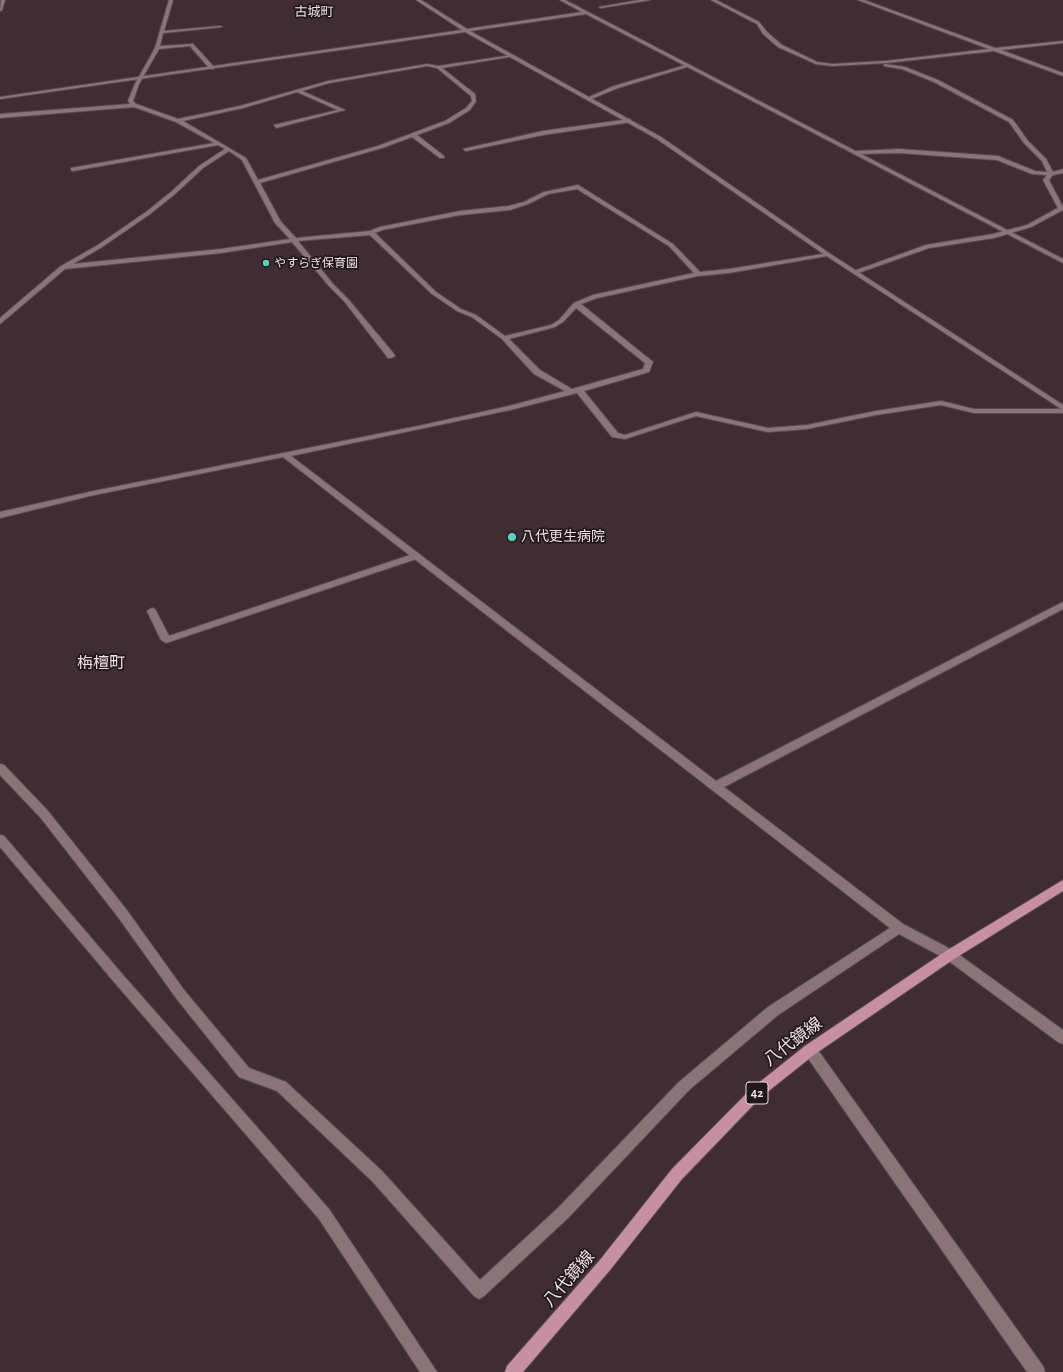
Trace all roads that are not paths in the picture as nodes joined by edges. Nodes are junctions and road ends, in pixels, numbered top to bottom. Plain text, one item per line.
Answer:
1 (3, 0) edge
2 (171, 0) edge
3 (418, 0) edge
4 (562, 0) edge
5 (648, 0) edge
6 (714, 0) edge
7 (860, 0) edge
8 (601, 7) dead end
9 (0, 10) edge
10 (586, 13) junction
11 (220, 28) dead end
12 (468, 31) junction
13 (163, 32) junction
14 (1063, 42) edge
15 (157, 48) junction
16 (994, 50) junction
17 (513, 56) junction
18 (876, 62) junction
19 (688, 66) junction
20 (438, 67) junction
21 (212, 68) junction
22 (1063, 75) edge
23 (140, 78) junction
24 (298, 91) junction
25 (0, 98) edge
26 (589, 98) junction
27 (134, 104) junction
28 (0, 116) edge
29 (178, 121) junction
30 (630, 121) junction
31 (276, 126) dead end
32 (412, 134) junction
33 (217, 144) junction
34 (229, 149) junction
35 (466, 149) dead end
36 (857, 153) junction
37 (442, 157) dead end
38 (73, 169) dead end
39 (1063, 171) edge
40 (1051, 174) junction
41 (257, 182) junction
42 (1008, 232) junction
43 (371, 233) junction
44 (294, 240) junction
45 (827, 254) junction
46 (1063, 261) edge
47 (63, 267) junction
48 (856, 272) junction
49 (698, 274) junction
50 (576, 304) junction
51 (0, 322) edge
52 (504, 338) junction
53 (391, 356) dead end
54 (575, 391) junction
55 (1063, 409) edge
56 (284, 454) junction
57 (0, 515) edge
58 (416, 556) junction
59 (1063, 605) edge
60 (152, 611) dead end
61 (0, 768) edge
62 (715, 787) junction
63 (0, 839) edge
64 (1063, 885) edge
65 (899, 928) junction
66 (950, 955) junction
67 (1063, 1038) edge
68 (810, 1050) junction
69 (429, 1372) edge
70 (513, 1372) edge
71 (1037, 1372) edge

1 - 9 street
2 - 13 street
3 - 12 street
4 - 10 street
5 - 8 street
6 - 18 street
7 - 16 street
10 - 12 street
10 - 19 street
11 - 13 street
12 - 17 street
12 - 21 street
13 - 15 street
14 - 16 street
15 - 21 street
15 - 23 street
16 - 18 street
16 - 22 street
17 - 20 street
17 - 26 street
18 - 40 street
19 - 26 street
19 - 36 street
20 - 24 street
20 - 32 street
21 - 23 street
23 - 25 street
23 - 27 street
24 - 29 street
24 - 31 street
26 - 30 street
27 - 28 street
27 - 29 street
29 - 33 street
30 - 35 street
30 - 45 street
32 - 37 street
32 - 41 street
33 - 34 street
33 - 38 street
34 - 41 street
34 - 47 street
36 - 40 street
36 - 42 street
39 - 40 street
40 - 42 street
41 - 44 street
42 - 46 street
42 - 48 street
43 - 44 street
43 - 49 street
43 - 52 street
44 - 47 street
44 - 53 street
45 - 48 street
45 - 49 street
47 - 51 street
48 - 55 street
49 - 50 street
50 - 52 street
50 - 54 street
52 - 54 street
54 - 55 street
54 - 56 street
56 - 57 street
56 - 58 street
58 - 60 street
58 - 62 street
59 - 62 street
61 - 65 street
62 - 65 street
63 - 69 street
64 - 66 main road, 八代鏡線 / 42
65 - 66 street
66 - 67 street
66 - 68 main road, 八代鏡線 / 42
68 - 70 main road, 八代鏡線 / 42
68 - 71 street

